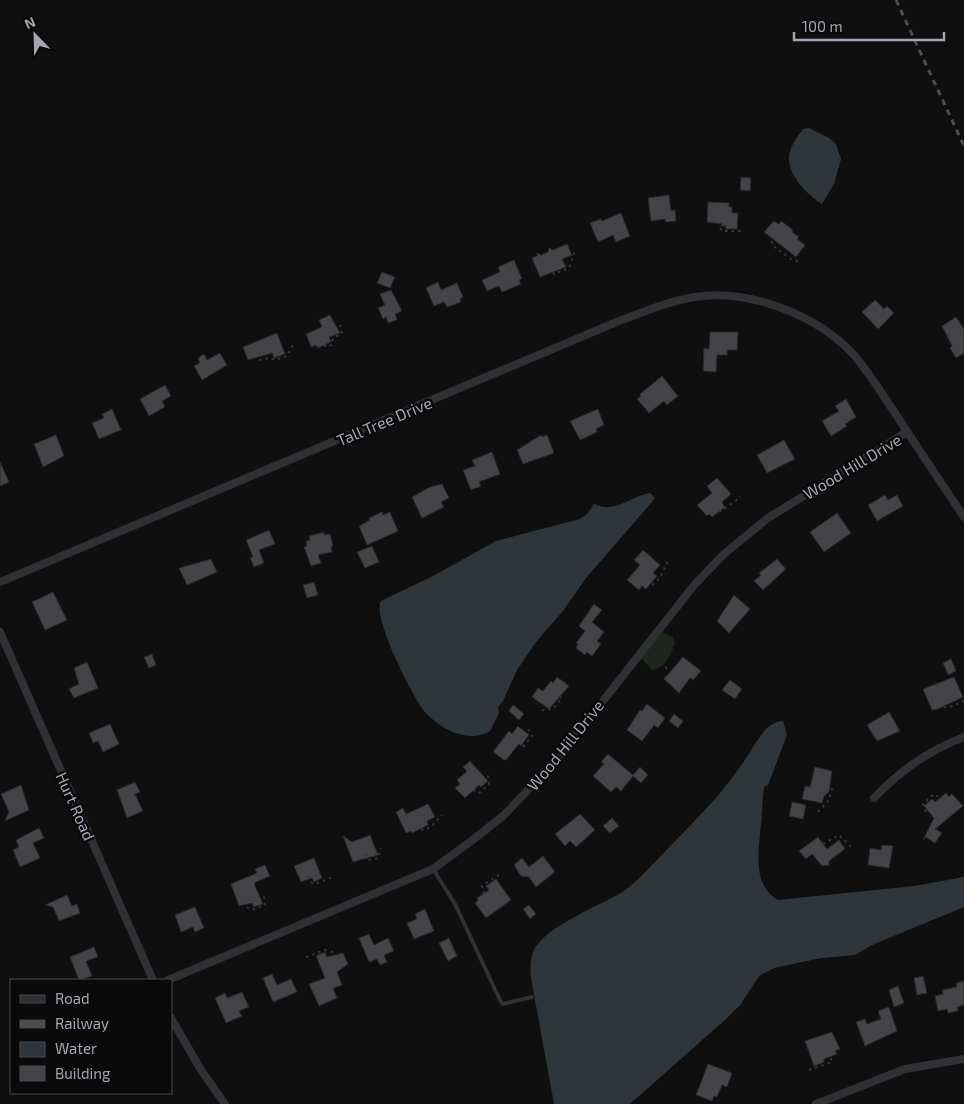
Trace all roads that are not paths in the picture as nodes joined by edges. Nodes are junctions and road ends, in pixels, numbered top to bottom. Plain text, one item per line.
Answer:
1 (907, 432) junction
2 (964, 517) edge
3 (0, 582) edge
4 (0, 632) edge
5 (964, 737) edge
6 (874, 798) dead end
7 (433, 869) junction
8 (153, 979) edge
9 (170, 979) edge
10 (532, 997) dead end
11 (172, 1020) edge
12 (964, 1059) edge
13 (225, 1104) edge
14 (816, 1104) edge

1 - 2 street, Tall Tree Drive
1 - 3 street, Tall Tree Drive
1 - 7 street, Wood Hill Drive
4 - 8 street, Hurt Road
5 - 6 street
7 - 9 street, Wood Hill Drive
7 - 10 lane
11 - 13 street
12 - 14 street

